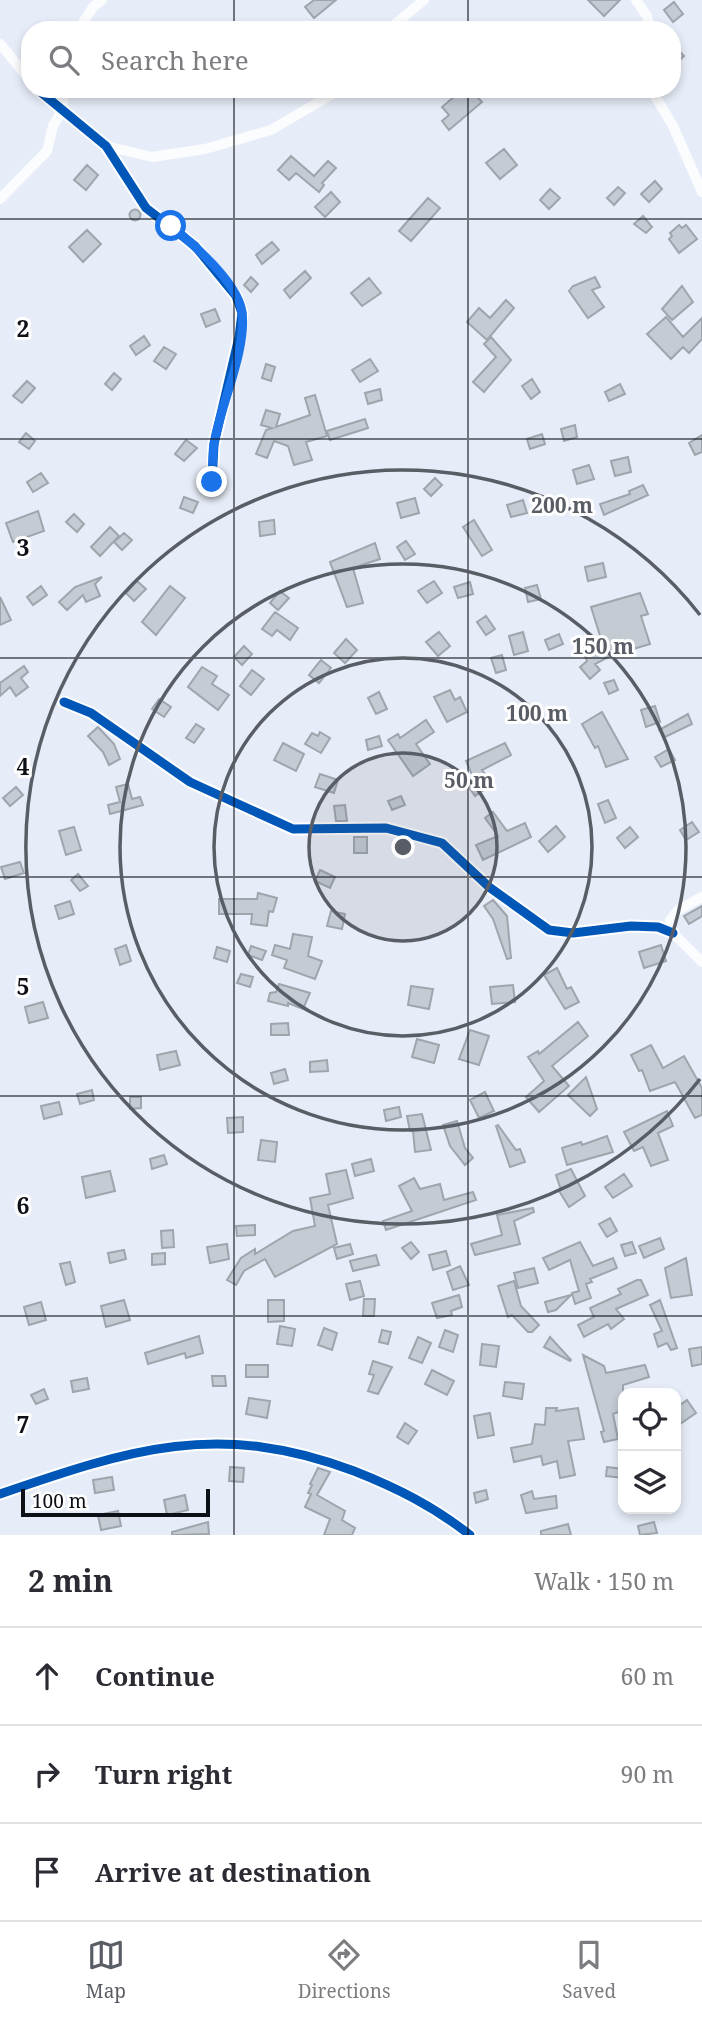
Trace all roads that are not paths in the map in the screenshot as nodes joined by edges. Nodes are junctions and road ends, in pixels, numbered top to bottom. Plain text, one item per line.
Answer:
1 (102, 0) edge
2 (424, 0) edge
3 (636, 0) edge
4 (84, 21) edge
5 (399, 21) edge
6 (648, 21) edge
7 (0, 44) edge
8 (21, 69) edge
9 (49, 98) edge
10 (63, 98) edge
11 (326, 98) edge
12 (656, 98) edge
13 (63, 109) junction
14 (106, 146) junction
15 (702, 192) edge
16 (0, 198) edge
17 (212, 482) dead end
18 (64, 702) dead end
19 (702, 897) edge
20 (673, 933) junction
21 (702, 962) edge
22 (0, 1494) edge
23 (470, 1535) edge

1 - 4 street
2 - 5 street
3 - 6 street
7 - 8 street
9 - 13 street
10 - 13 street
11 - 14 street
12 - 15 street
13 - 14 street
13 - 16 street
14 - 17 street
18 - 20 street
19 - 20 street
20 - 21 street
22 - 23 street

